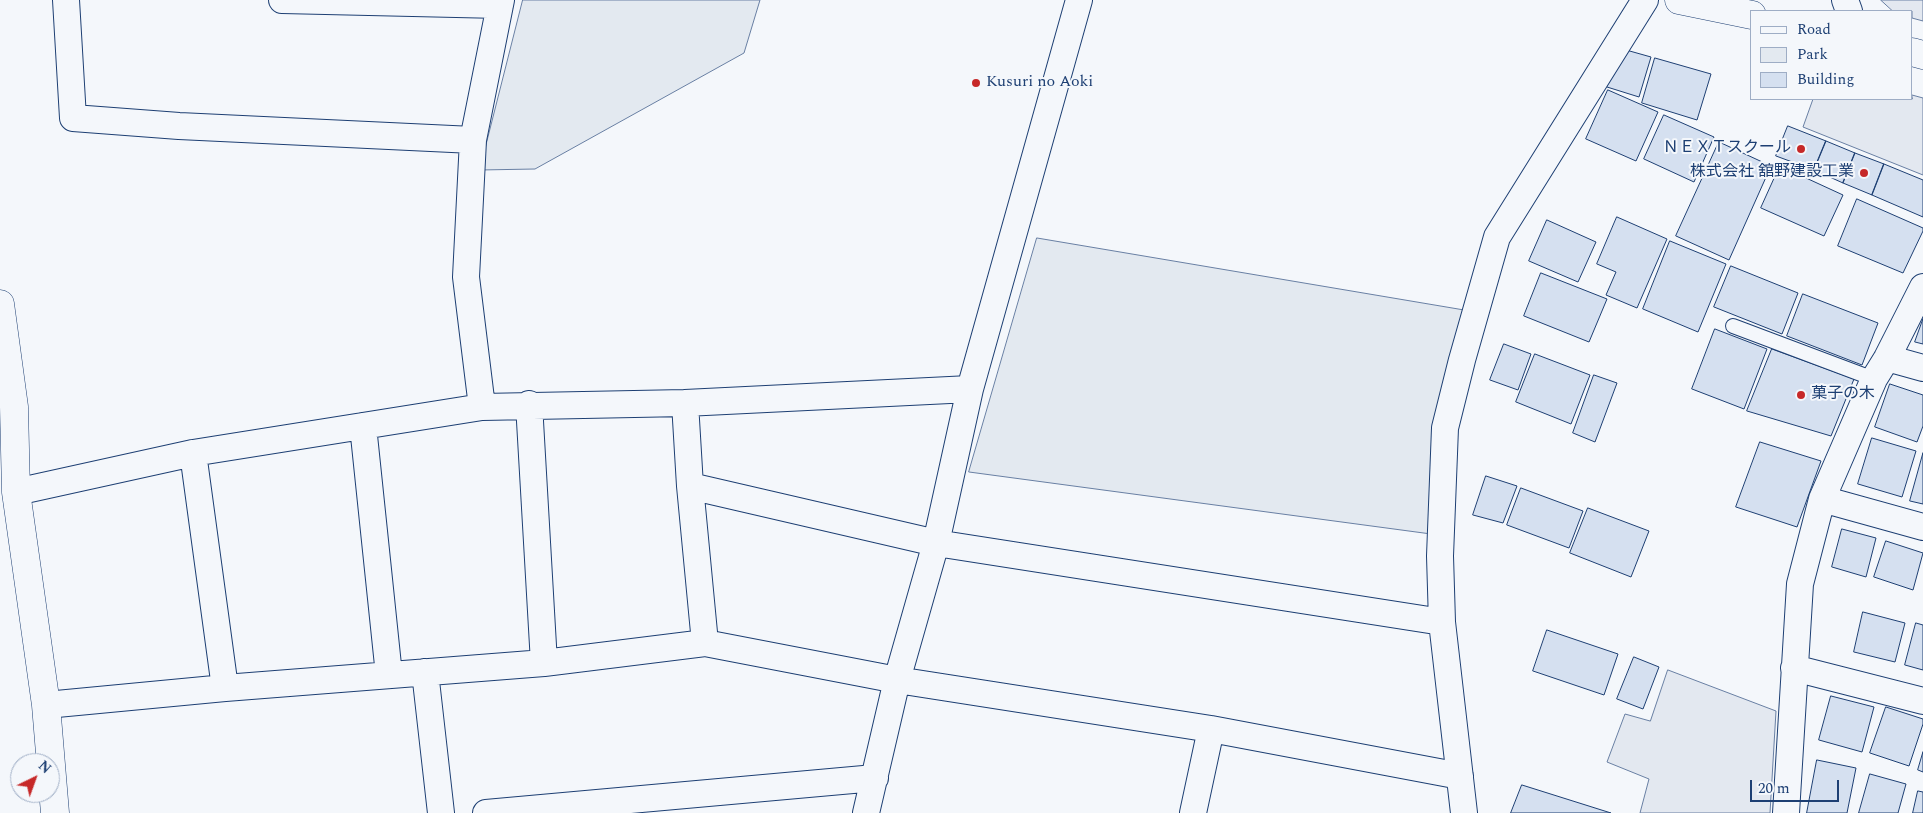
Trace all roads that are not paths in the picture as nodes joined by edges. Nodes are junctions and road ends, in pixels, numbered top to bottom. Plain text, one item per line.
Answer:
1 (66, 0) edge
2 (282, 0) edge
3 (1079, 0) edge
4 (1645, 0) edge
5 (1679, 0) edge
6 (500, 3) edge
7 (1750, 15) edge
8 (473, 140) junction
9 (1923, 287) edge
10 (0, 304) edge
11 (1733, 326) dead end
12 (1880, 368) junction
13 (1923, 368) edge
14 (970, 389) junction
15 (684, 403) junction
16 (530, 404) junction
17 (482, 406) junction
18 (7, 408) edge
19 (363, 426) junction
20 (194, 454) junction
21 (690, 486) junction
22 (16, 492) junction
23 (1822, 499) junction
24 (1923, 527) edge
25 (936, 542) junction
26 (1442, 622) junction
27 (705, 642) junction
28 (544, 663) junction
29 (1794, 668) junction
30 (425, 672) junction
31 (389, 675) junction
32 (897, 680) junction
33 (225, 688) junction
34 (1923, 701) edge
35 (46, 704) junction
36 (1211, 729) junction
37 (1460, 776) junction
38 (875, 778) junction
39 (55, 813) edge
40 (441, 813) edge
41 (486, 813) edge
42 (866, 813) edge
43 (1193, 813) edge
44 (1464, 813) edge
45 (1786, 813) edge

1 - 8 street
2 - 6 street
3 - 14 street
4 - 26 street
5 - 7 street
6 - 8 street
8 - 17 street
9 - 12 street
10 - 18 street
11 - 12 lane
12 - 13 street
12 - 23 street
14 - 15 street
14 - 25 street
15 - 16 street
15 - 21 street
16 - 17 street
16 - 28 street
17 - 19 street
18 - 22 street
19 - 20 street
19 - 31 street
20 - 22 street
20 - 33 street
21 - 25 street
21 - 27 street
22 - 35 street
23 - 24 street
23 - 29 street
25 - 26 street
25 - 32 street
26 - 37 street
27 - 28 street
27 - 32 street
28 - 30 street
29 - 34 street
29 - 45 street
30 - 31 street
30 - 40 street
31 - 33 street
32 - 36 street
32 - 38 street
33 - 35 street
35 - 39 street
36 - 37 street
36 - 43 street
37 - 44 street
38 - 41 street
38 - 42 street

